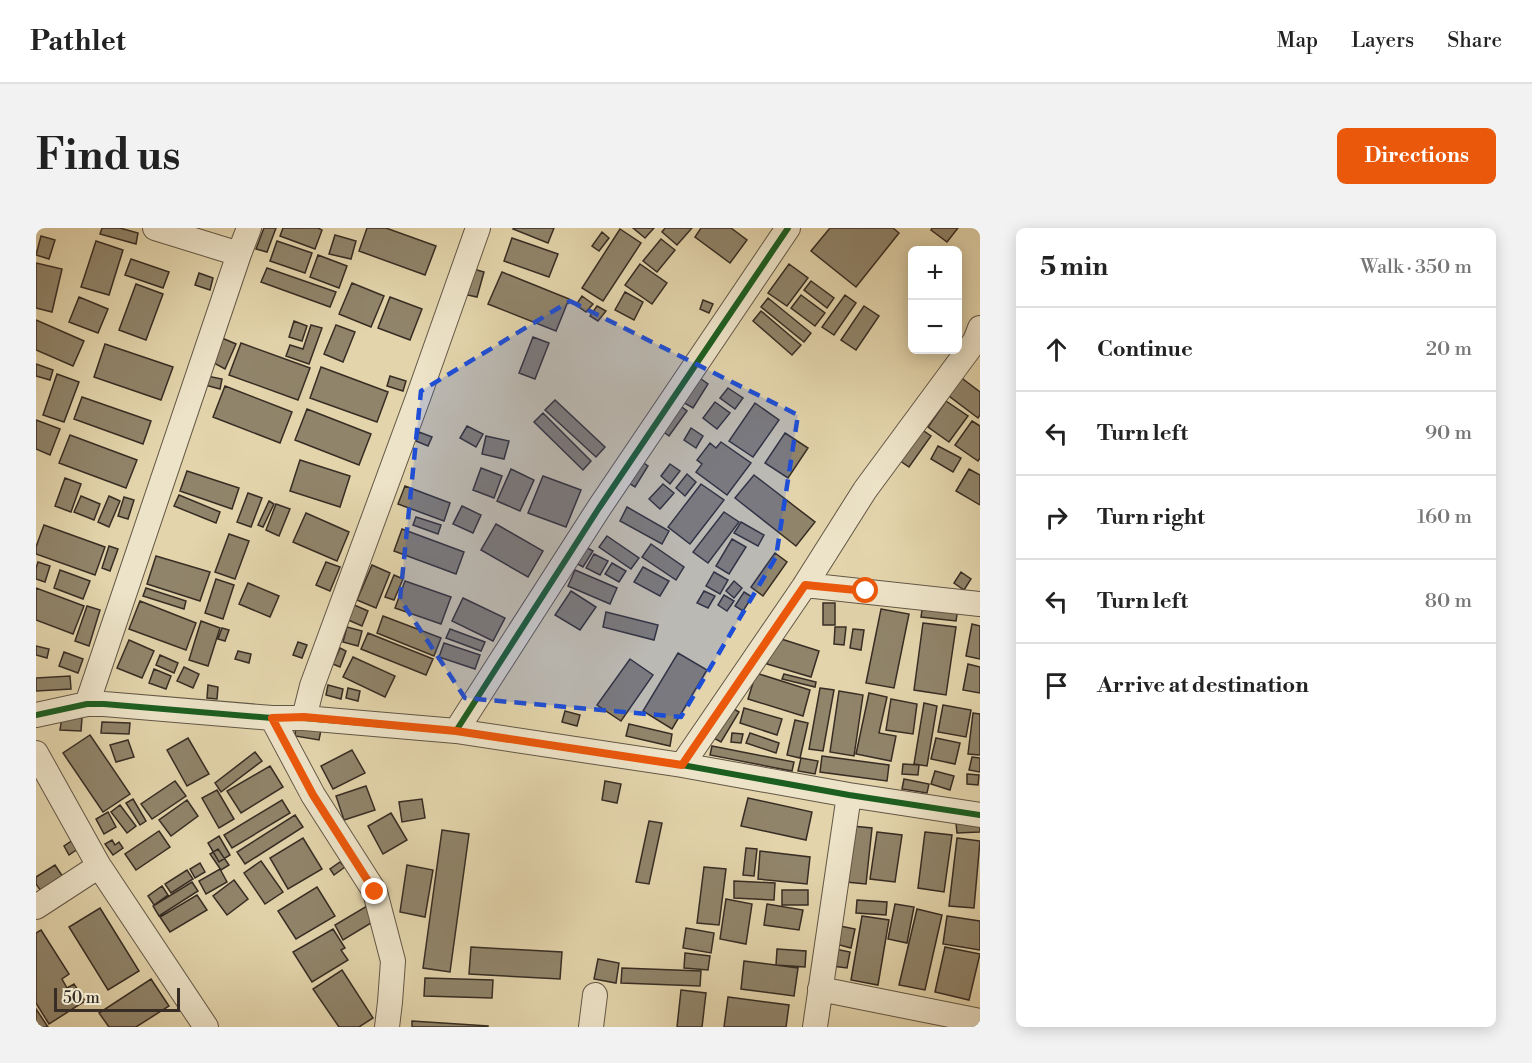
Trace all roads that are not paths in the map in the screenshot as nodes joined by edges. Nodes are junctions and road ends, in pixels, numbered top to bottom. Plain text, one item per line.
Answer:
1 (155, 228) edge
2 (249, 228) edge
3 (478, 228) edge
4 (789, 228) edge
5 (239, 254) junction
6 (978, 338) edge
7 (805, 585) junction
8 (980, 604) edge
9 (87, 704) junction
10 (36, 715) edge
11 (304, 717) junction
12 (272, 718) junction
13 (456, 731) junction
14 (36, 753) edge
15 (682, 765) junction
16 (849, 795) junction
17 (980, 815) edge
18 (99, 866) junction
19 (36, 907) edge
20 (820, 988) junction
21 (595, 995) dead end
22 (980, 1022) edge
23 (206, 1027) edge
24 (387, 1027) edge
25 (591, 1027) edge
26 (815, 1027) edge

1 - 5 street
2 - 5 street
3 - 11 street
4 - 13 street
5 - 9 street
6 - 7 street
7 - 8 street
7 - 15 street
9 - 10 street
9 - 12 street
11 - 12 street
11 - 13 street
12 - 24 street
13 - 15 street
14 - 18 street
15 - 16 street
16 - 17 street
16 - 20 street
18 - 19 street
18 - 23 street
20 - 22 street
20 - 26 street
21 - 25 street

